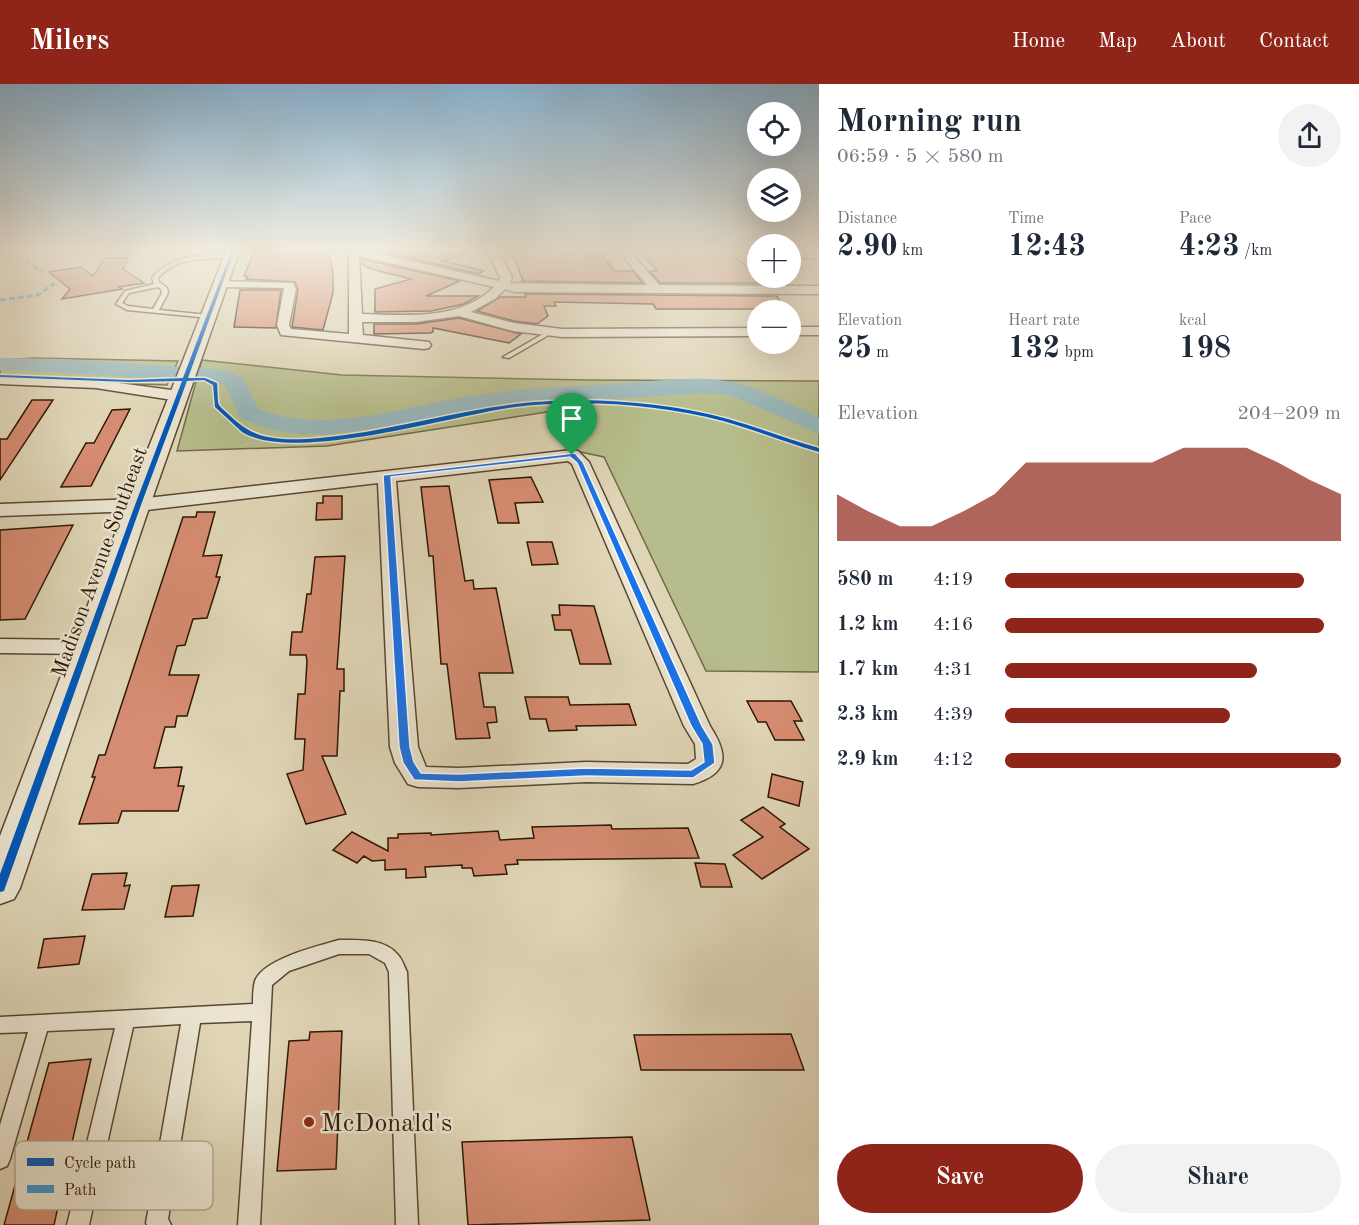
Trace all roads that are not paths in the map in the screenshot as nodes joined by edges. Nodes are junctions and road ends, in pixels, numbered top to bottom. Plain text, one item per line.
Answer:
1 (120, 302) edge
2 (160, 302) edge
3 (213, 302) edge
4 (288, 302) edge
5 (355, 302) edge
6 (482, 302) edge
7 (155, 311) junction
8 (459, 312) junction
9 (208, 317) junction
10 (357, 318) junction
11 (801, 331) edge
12 (819, 331) edge
13 (550, 332) junction
14 (747, 332) edge
15 (356, 340) junction
16 (424, 345) dead end
17 (507, 357) dead end
18 (184, 381) junction
19 (3, 386) edge
20 (387, 475) junction
21 (138, 506) junction
22 (0, 510) edge
23 (0, 646) edge
24 (88, 647) junction
25 (0, 888) edge
26 (261, 1012) junction
27 (192, 1016) junction
28 (126, 1018) junction
29 (40, 1023) junction
30 (0, 1024) edge
31 (97, 1141) edge
32 (171, 1141) edge
33 (0, 1159) edge
34 (81, 1210) edge
35 (159, 1210) edge
36 (78, 1225) edge
37 (160, 1225) edge
38 (249, 1225) edge
39 (407, 1225) edge

1 - 7 lane
2 - 7 lane
3 - 9 street, Madison Avenue Southeast
4 - 15 street
5 - 10 street
6 - 8 street
7 - 9 lane
8 - 10 street
8 - 13 street
9 - 18 street, Madison Avenue Southeast
10 - 15 street
11 - 12 street
13 - 14 street
13 - 17 lane
15 - 16 street
18 - 19 street
18 - 21 street, Madison Avenue Southeast
20 - 20 street
20 - 21 street
21 - 22 street
21 - 24 street, Madison Avenue Southeast
23 - 24 street
24 - 25 street, Madison Avenue Southeast
26 - 27 lane
26 - 38 lane
26 - 39 lane
27 - 28 lane
27 - 32 lane
28 - 29 lane
28 - 31 lane
29 - 30 lane
29 - 33 lane
34 - 36 lane
35 - 37 lane

